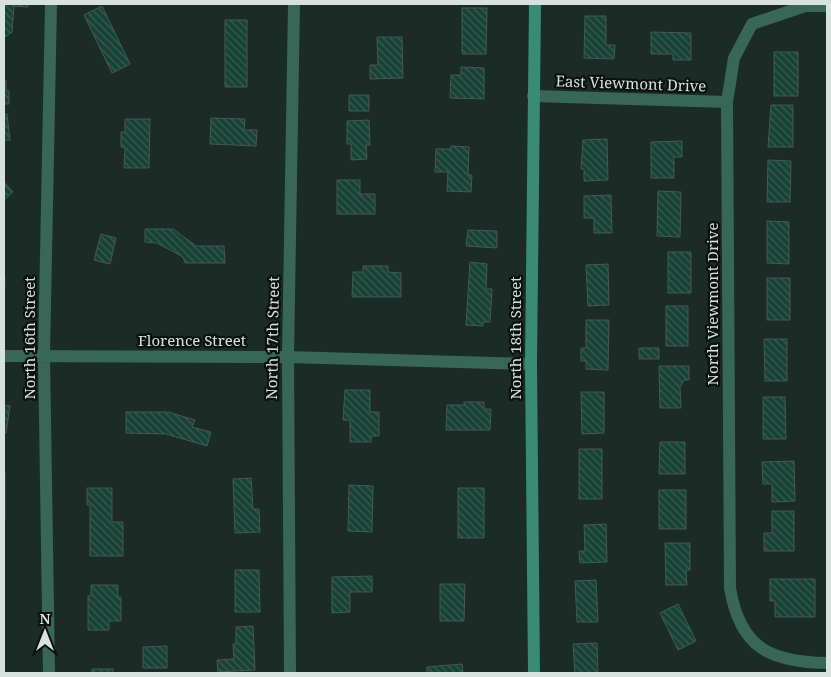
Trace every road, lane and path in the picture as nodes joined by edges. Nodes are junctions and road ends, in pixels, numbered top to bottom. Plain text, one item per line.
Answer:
1 (51, 4) edge
2 (294, 4) edge
3 (535, 4) edge
4 (827, 6) edge
5 (533, 96) junction
6 (728, 102) junction
7 (44, 355) junction
8 (4, 356) edge
9 (288, 357) junction
10 (531, 364) junction
11 (827, 663) edge
12 (49, 673) edge
13 (290, 673) edge
14 (534, 673) edge

1 - 7 street, North 16th Street
2 - 9 street, North 17th Street
3 - 5 street, North 18th Street
4 - 6 street, North Viewmont Drive
5 - 6 street, East Viewmont Drive
5 - 10 street, North 18th Street
6 - 11 street, North Viewmont Drive
7 - 8 street, Florence Street
7 - 9 street, Florence Street
7 - 12 street, North 16th Street
9 - 10 street, Florence Street
9 - 13 street, North 17th Street
10 - 14 street, North 18th Street

